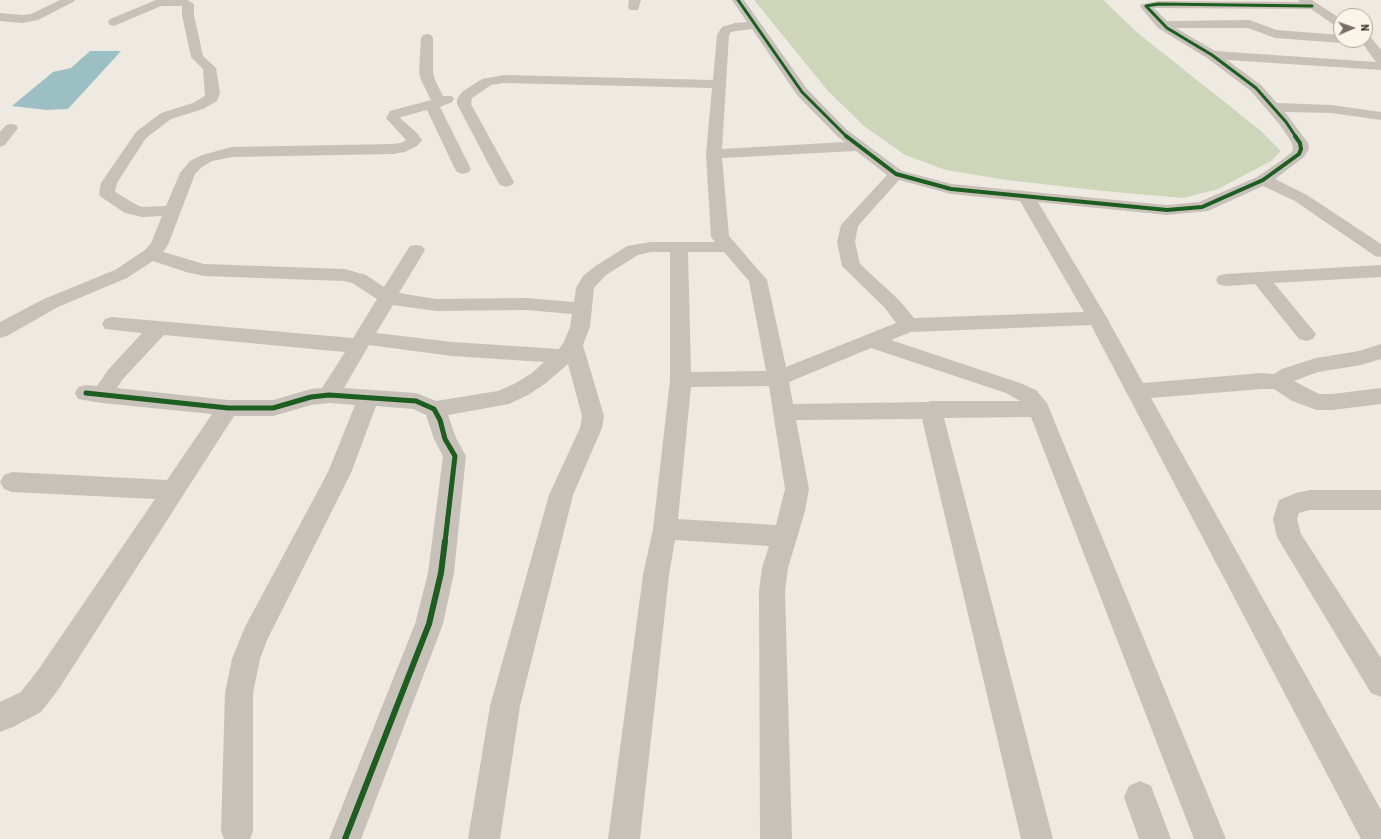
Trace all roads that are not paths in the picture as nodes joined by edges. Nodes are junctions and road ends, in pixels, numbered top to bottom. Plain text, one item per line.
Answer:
1 (69, 0) edge
2 (738, 0) edge
3 (163, 1) edge
4 (1144, 3) edge
5 (1308, 3) edge
6 (0, 18) edge
7 (1333, 19) edge
8 (114, 22) dead end
9 (756, 25) junction
10 (1162, 25) junction
11 (427, 38) dead end
12 (1333, 38) edge
13 (1373, 48) edge
14 (1212, 55) junction
15 (1381, 59) edge
16 (1381, 66) edge
17 (720, 84) junction
18 (467, 95) junction
19 (437, 102) junction
20 (1273, 106) junction
21 (1381, 116) edge
22 (11, 128) dead end
23 (0, 142) edge
24 (861, 146) junction
25 (714, 154) junction
26 (463, 169) dead end
27 (896, 174) junction
28 (1263, 180) junction
29 (506, 182) dead end
30 (1026, 196) junction
31 (173, 211) junction
32 (679, 247) junction
33 (729, 247) junction
34 (416, 250) dead end
35 (1381, 252) edge
36 (151, 254) junction
37 (1381, 271) edge
38 (1260, 278) junction
39 (1225, 280) dead end
40 (388, 298) junction
41 (582, 308) junction
42 (1097, 318) junction
43 (112, 324) dead end
44 (910, 325) junction
45 (159, 328) junction
46 (0, 330) edge
47 (1306, 334) dead end
48 (869, 340) junction
49 (362, 342) junction
50 (568, 350) junction
51 (1381, 352) edge
52 (778, 378) junction
53 (681, 380) junction
54 (1278, 382) junction
55 (1137, 391) junction
56 (329, 395) junction
57 (1381, 396) edge
58 (368, 398) junction
59 (228, 408) junction
60 (434, 409) junction
61 (931, 409) junction
62 (1039, 409) junction
63 (784, 412) junction
64 (12, 482) dead end
65 (174, 490) junction
66 (1381, 500) edge
67 (666, 529) junction
68 (785, 536) junction
69 (1381, 683) edge
70 (0, 717) edge
71 (1140, 797) dead end
72 (237, 831) dead end
73 (346, 839) edge
74 (484, 839) edge
75 (624, 839) edge
76 (776, 839) edge
77 (1037, 839) edge
78 (1155, 839) edge
79 (1210, 839) edge
80 (1379, 839) edge

1 - 6 street
2 - 9 street
3 - 8 street
3 - 31 street
4 - 5 street
4 - 10 street
5 - 7 street
9 - 17 street
9 - 24 street
10 - 12 street
10 - 14 street
11 - 19 street
13 - 15 street
14 - 16 street
14 - 20 street
17 - 18 street
17 - 25 street
18 - 19 street
18 - 29 street
19 - 26 street
19 - 31 street
20 - 21 street
20 - 28 street
22 - 23 street
24 - 25 street
24 - 27 street
25 - 33 street
27 - 30 street
27 - 44 street
28 - 30 street
28 - 35 street
30 - 42 street
31 - 36 street
32 - 33 street
32 - 41 street
32 - 53 street
33 - 52 street
34 - 40 street
36 - 40 street
36 - 46 street
37 - 38 street
38 - 39 street
38 - 47 street
40 - 41 street
40 - 49 street
41 - 50 street
42 - 44 street
42 - 55 street
43 - 45 street
44 - 48 street
45 - 49 street
45 - 59 street
48 - 52 street
48 - 62 street
49 - 50 street
49 - 56 street
50 - 60 street
50 - 74 street
51 - 54 street
52 - 53 street
52 - 63 street
53 - 67 street
54 - 55 street
54 - 57 street
55 - 80 street
56 - 58 street
56 - 59 street
58 - 60 street
58 - 72 street
59 - 65 street
60 - 73 street
61 - 62 street
61 - 63 street
61 - 77 street
62 - 79 street
63 - 68 street
64 - 65 street
65 - 70 street
66 - 69 street
67 - 68 street
67 - 75 street
68 - 76 street
71 - 78 street

